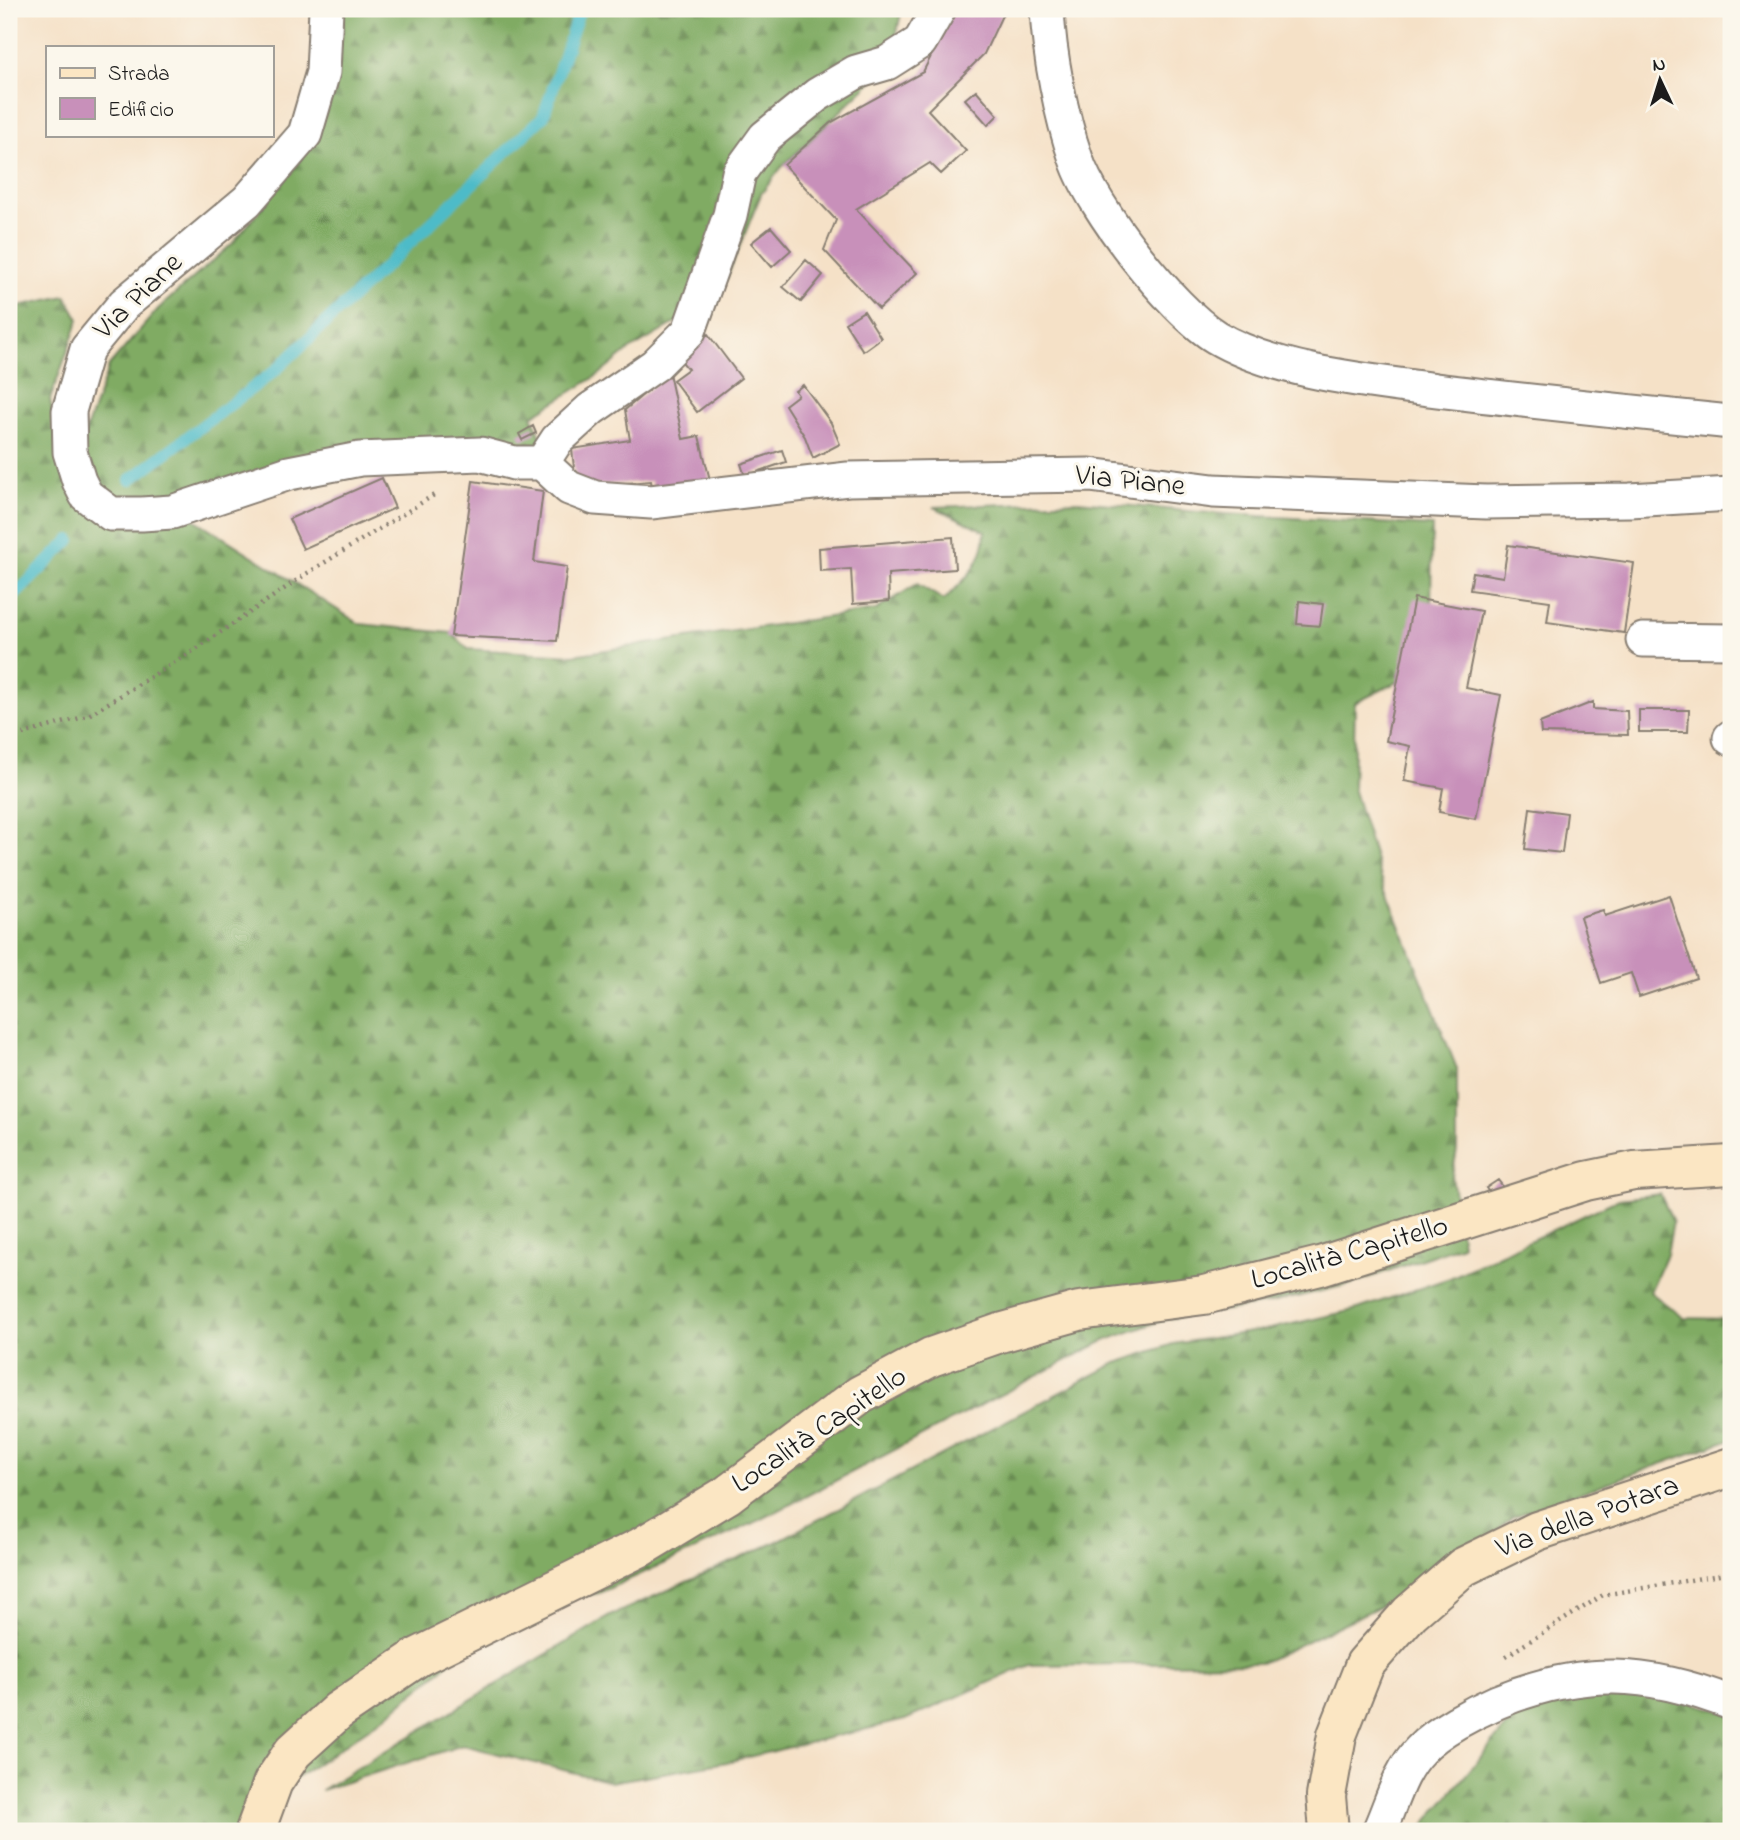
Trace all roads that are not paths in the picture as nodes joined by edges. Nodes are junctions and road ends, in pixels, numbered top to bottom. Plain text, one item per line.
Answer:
1 (326, 9) edge
2 (939, 9) edge
3 (1047, 9) edge
4 (1731, 422) edge
5 (542, 463) junction
6 (1731, 494) edge
7 (1643, 640) dead end
8 (1731, 641) edge
9 (1731, 1165) edge
10 (1731, 1467) edge
11 (1731, 1703) edge
12 (255, 1831) edge
13 (1329, 1831) edge
14 (1379, 1831) edge

1 - 5 street, Via Piane
2 - 5 street
3 - 4 street
5 - 6 street, Via Piane
7 - 8 street
9 - 12 street, Località Capitello
10 - 13 street, Via della Potara
11 - 14 street

